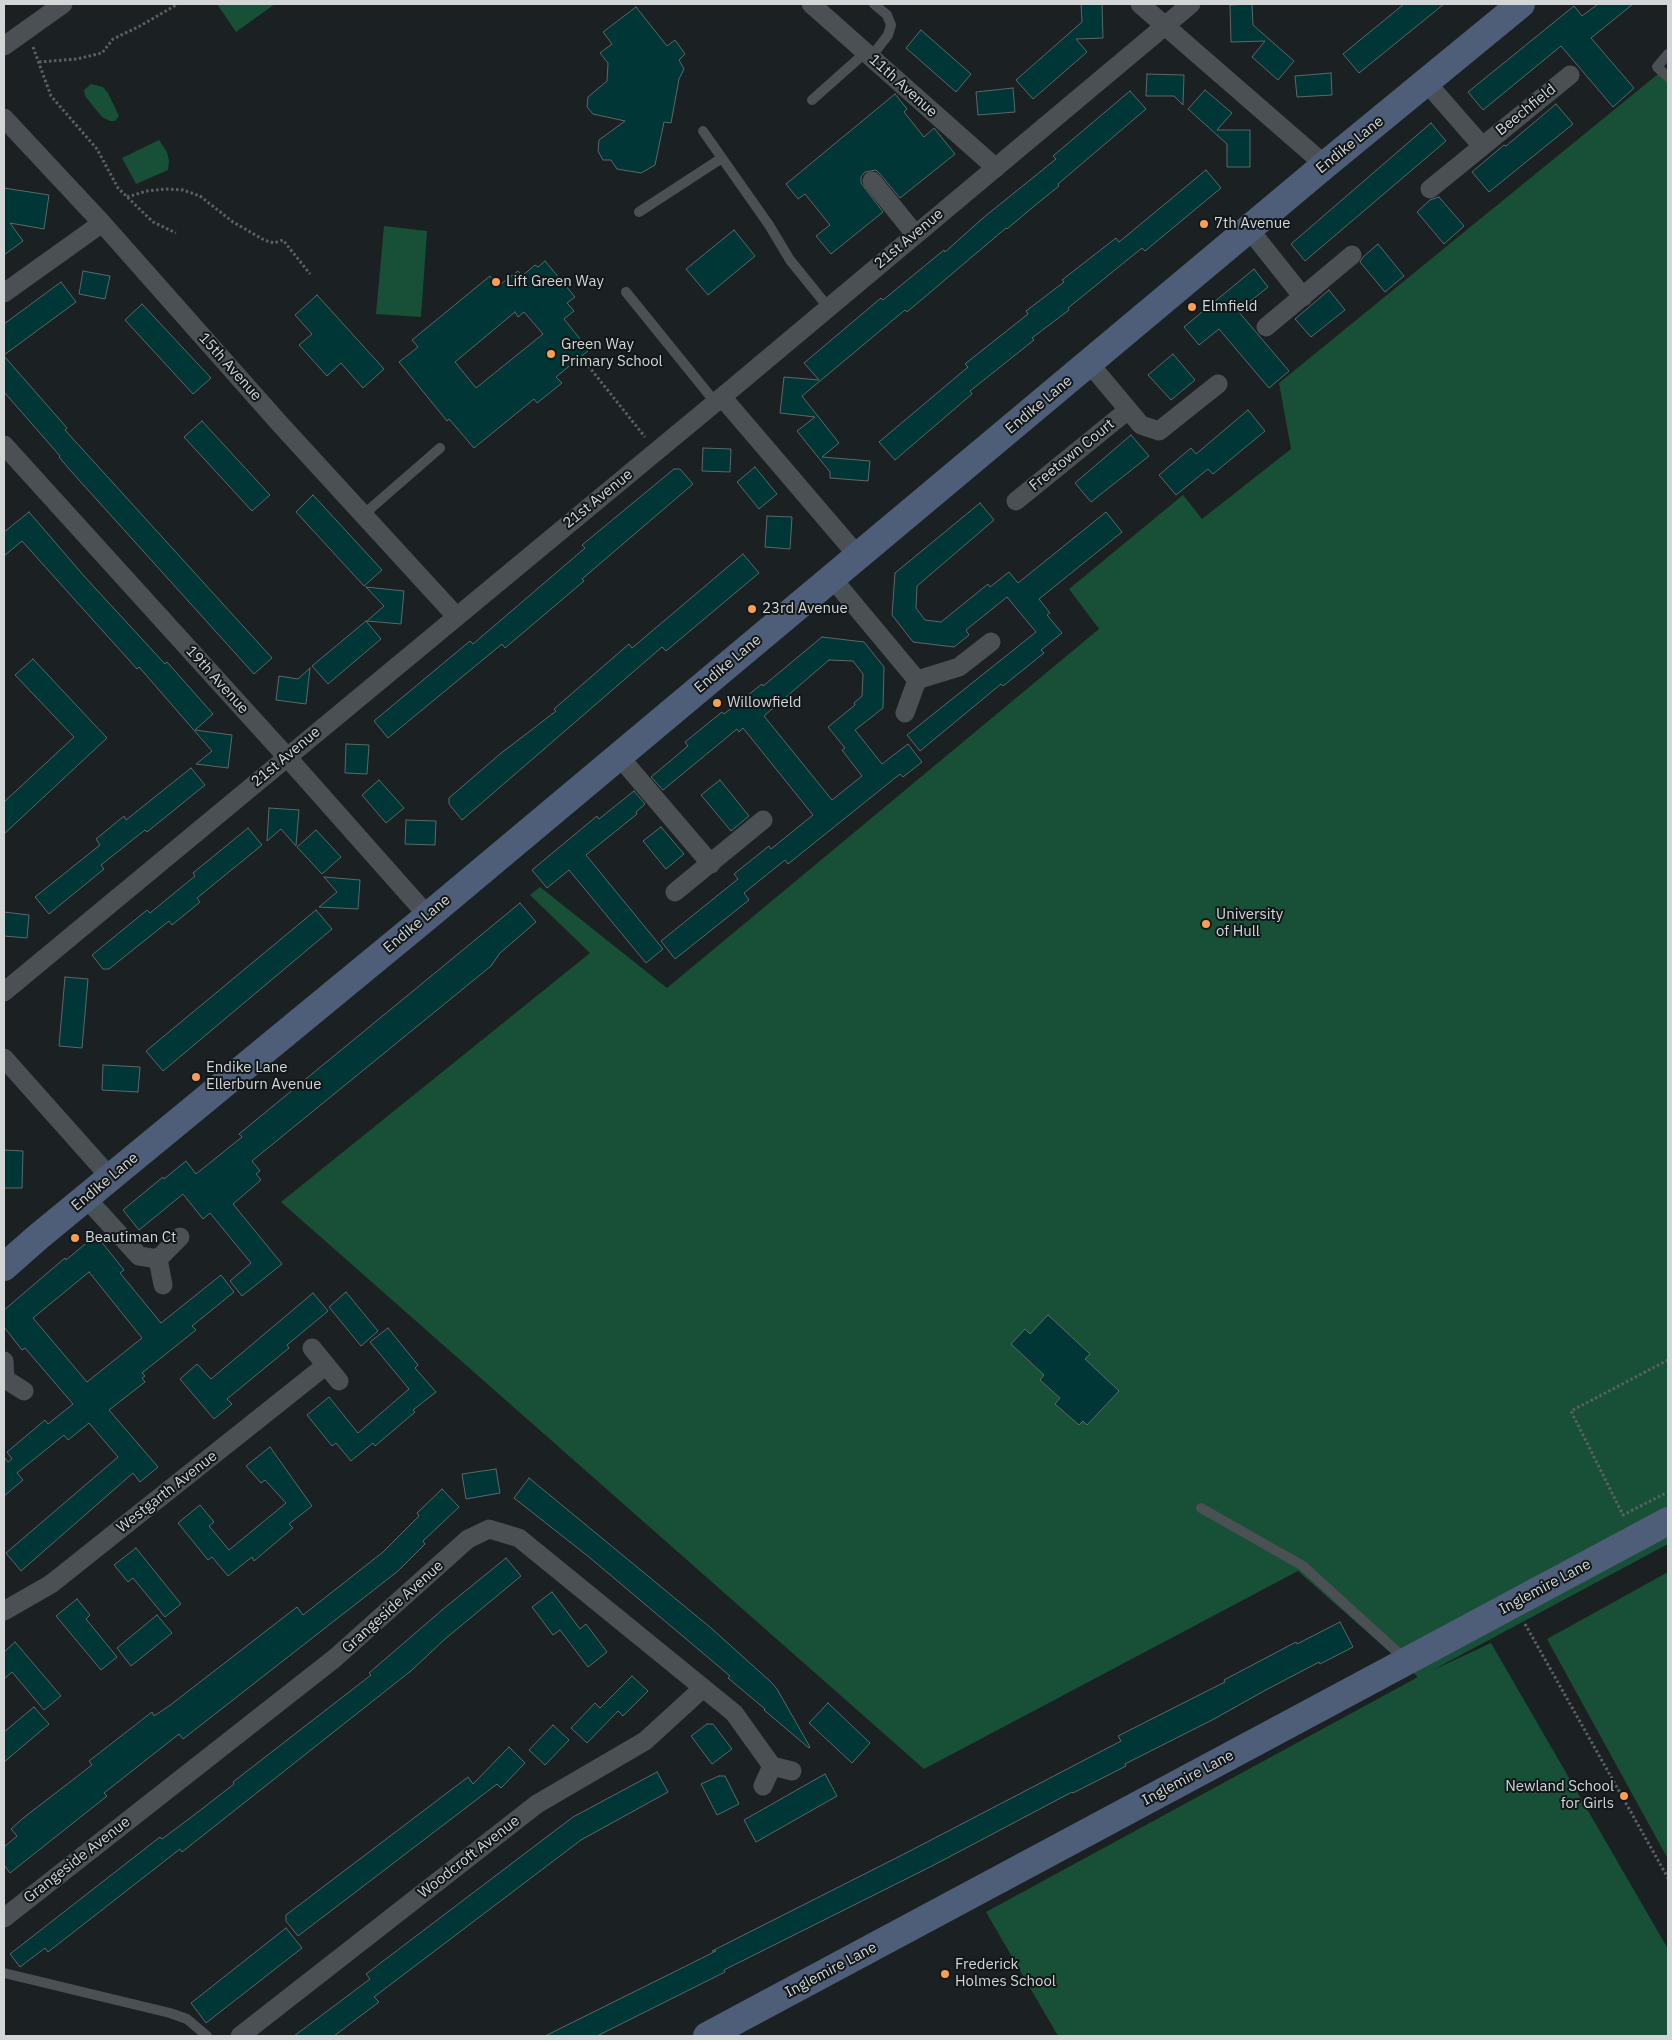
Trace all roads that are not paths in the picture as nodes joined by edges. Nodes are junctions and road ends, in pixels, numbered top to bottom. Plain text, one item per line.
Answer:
1 (63, 4) edge
2 (811, 4) edge
3 (874, 4) edge
4 (1140, 4) edge
5 (1191, 4) edge
6 (1521, 4) edge
7 (1165, 26) junction
8 (4, 46) edge
9 (1668, 54) edge
10 (868, 55) junction
11 (1570, 75) dead end
12 (1668, 77) edge
13 (1427, 83) junction
14 (812, 100) dead end
15 (4, 118) edge
16 (703, 131) dead end
17 (1482, 146) junction
18 (722, 158) junction
19 (1325, 165) junction
20 (996, 168) junction
21 (872, 181) dead end
22 (1430, 189) dead end
23 (639, 212) dead end
24 (102, 223) junction
25 (1249, 229) junction
26 (915, 234) junction
27 (1352, 255) dead end
28 (626, 292) dead end
29 (4, 293) edge
30 (1302, 297) junction
31 (828, 307) junction
32 (1266, 327) dead end
33 (1089, 363) junction
34 (1218, 384) dead end
35 (718, 399) junction
36 (1128, 410) junction
37 (4, 445) edge
38 (440, 448) dead end
39 (1016, 501) dead end
40 (363, 515) junction
41 (858, 556) junction
42 (832, 578) junction
43 (456, 616) junction
44 (990, 642) dead end
45 (918, 680) junction
46 (905, 713) dead end
47 (618, 755) junction
48 (287, 757) junction
49 (763, 820) dead end
50 (711, 864) junction
51 (675, 892) dead end
52 (428, 916) junction
53 (4, 992) edge
54 (4, 1058) edge
55 (110, 1177) junction
56 (86, 1198) junction
57 (180, 1237) dead end
58 (158, 1259) junction
59 (4, 1267) edge
60 (162, 1285) dead end
61 (312, 1348) dead end
62 (325, 1366) junction
63 (4, 1374) edge
64 (339, 1381) dead end
65 (24, 1391) dead end
66 (1200, 1508) dead end
67 (1668, 1521) edge
68 (4, 1611) edge
69 (1407, 1661) junction
70 (703, 1688) junction
71 (772, 1766) junction
72 (792, 1771) dead end
73 (763, 1786) dead end
74 (4, 1918) edge
75 (4, 1973) edge
76 (206, 2036) edge
77 (240, 2036) edge
78 (707, 2036) edge

1 - 8 street
2 - 10 street, 11th Avenue
3 - 10 lane
4 - 7 street
5 - 7 street, 21st Avenue
6 - 13 street, Endike Lane
7 - 19 street
7 - 20 street, 21st Avenue
9 - 12 lane
10 - 14 lane
10 - 20 street, 11th Avenue
11 - 17 street, Beechfield
13 - 17 street, Beechfield
13 - 19 street, Endike Lane
15 - 24 street, 15th Avenue
16 - 18 lane
17 - 22 street, Beechfield
18 - 23 lane
18 - 31 lane
19 - 25 street, Endike Lane
20 - 26 street, 21st Avenue
21 - 26 street
24 - 29 street
24 - 40 street, 15th Avenue
25 - 30 street
25 - 33 street, Endike Lane
26 - 31 street, 21st Avenue
27 - 30 street
28 - 35 lane
30 - 32 street
31 - 35 street, 21st Avenue
33 - 36 street, Freetown Court
33 - 41 street, Endike Lane
34 - 36 street, Freetown Court
35 - 41 street
35 - 43 street, 21st Avenue
36 - 39 street, Freetown Court
37 - 48 street, 19th Avenue
38 - 40 lane
40 - 43 street, 15th Avenue
41 - 42 street, Endike Lane
42 - 45 street
42 - 47 street, Endike Lane
43 - 48 street, 21st Avenue
44 - 45 street
45 - 46 street
47 - 50 street
47 - 52 street, Endike Lane
48 - 52 street, 19th Avenue
48 - 53 street, 21st Avenue
49 - 50 street
50 - 51 street
52 - 55 street, Endike Lane
54 - 55 street
55 - 56 street, Endike Lane
56 - 58 street
56 - 59 street, Endike Lane
57 - 58 street
58 - 60 street
61 - 62 street
62 - 64 street
62 - 68 street, Westgarth Avenue
63 - 65 street
66 - 69 lane
67 - 69 street, Inglemire Lane
69 - 78 street, Inglemire Lane
70 - 71 street, Grangeside Avenue
70 - 74 street, Grangeside Avenue
70 - 77 street, Woodcroft Avenue
71 - 72 street
71 - 73 street
75 - 76 lane

